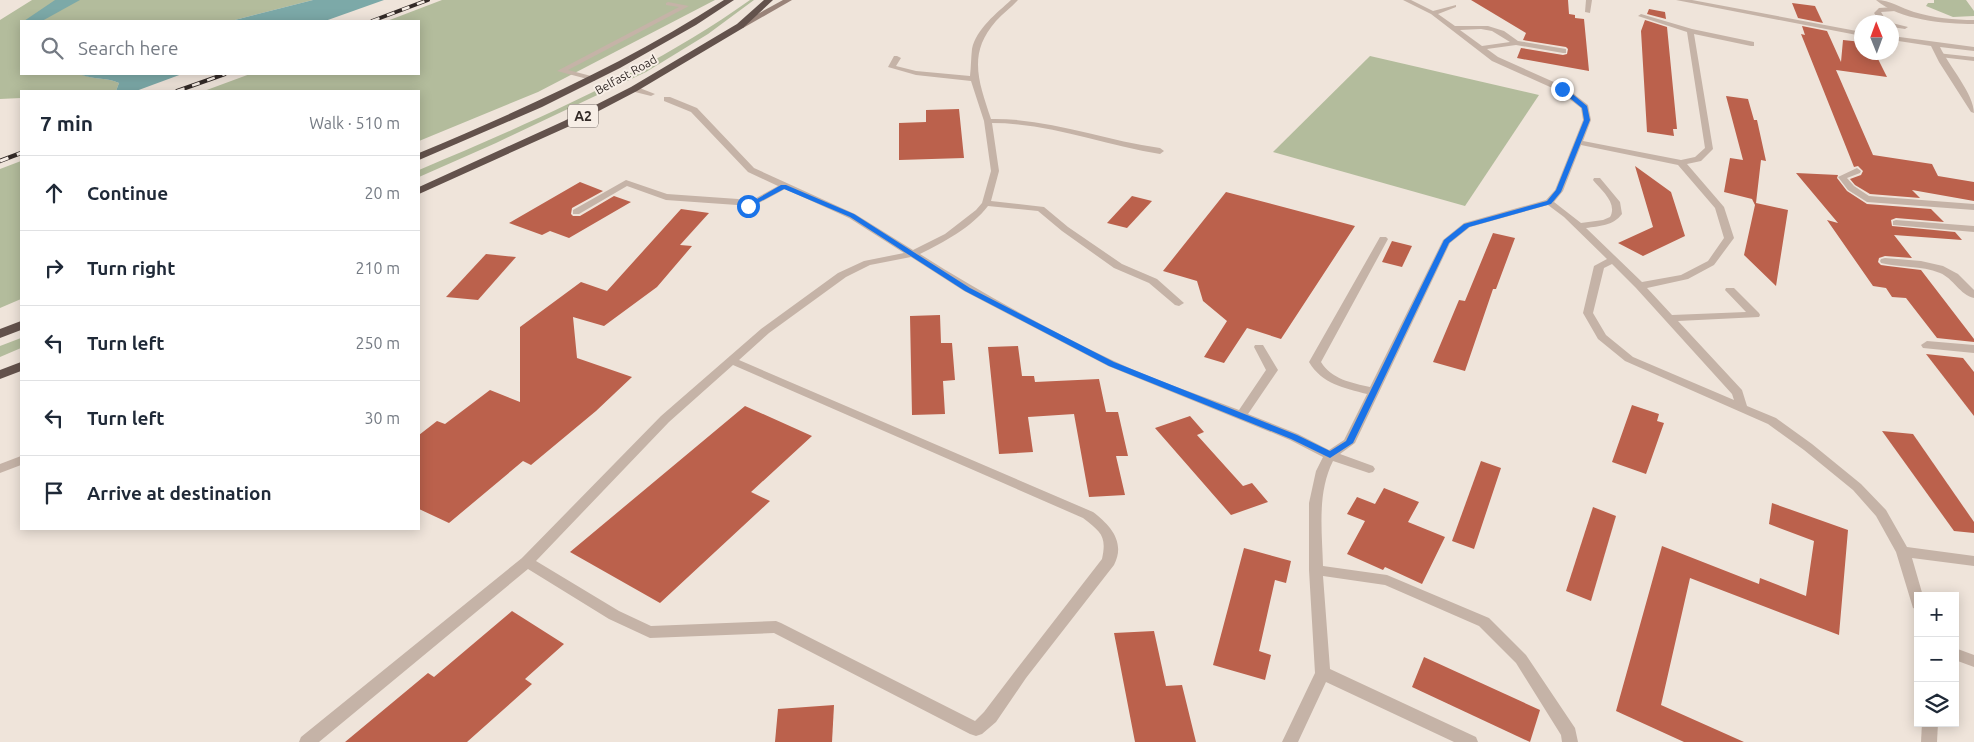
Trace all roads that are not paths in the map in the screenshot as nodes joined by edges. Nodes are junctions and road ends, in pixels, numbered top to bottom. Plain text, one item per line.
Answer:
1 (730, 0) edge
2 (770, 0) edge
3 (788, 0) edge
4 (1015, 0) edge
5 (1406, 0) edge
6 (1589, 0) edge
7 (1680, 0) edge
8 (1880, 0) edge
9 (668, 4) dead end
10 (1454, 6) dead end
11 (1895, 9) junction
12 (1588, 12) dead end
13 (1433, 13) junction
14 (1879, 15) edge
15 (1641, 16) dead end
16 (1974, 22) edge
17 (740, 26) junction
18 (1899, 26) edge
19 (1905, 26) dead end
20 (1455, 28) junction
21 (1690, 31) junction
22 (1854, 33) edge
23 (1899, 39) edge
24 (1516, 43) junction
25 (1751, 44) dead end
26 (1935, 45) junction
27 (1481, 48) junction
28 (1974, 49) edge
29 (1563, 51) dead end
30 (1940, 55) junction
31 (897, 58) dead end
32 (1974, 59) edge
33 (592, 78) junction
34 (974, 79) junction
35 (634, 89) junction
36 (651, 94) dead end
37 (667, 99) dead end
38 (1974, 110) edge
39 (988, 121) junction
40 (1578, 142) junction
41 (1160, 151) dead end
42 (420, 157) edge
43 (1682, 163) junction
44 (1857, 171) dead end
45 (1598, 180) dead end
46 (784, 186) junction
47 (420, 191) edge
48 (1549, 202) junction
49 (986, 203) junction
50 (1974, 207) edge
51 (576, 212) dead end
52 (1896, 223) dead end
53 (1579, 226) junction
54 (1974, 230) edge
55 (1383, 239) dead end
56 (913, 254) junction
57 (1613, 260) junction
58 (1885, 261) dead end
59 (1640, 286) junction
60 (1730, 290) dead end
61 (1974, 295) edge
62 (1179, 303) dead end
63 (1669, 318) junction
64 (20, 325) edge
65 (0, 334) edge
66 (1927, 345) dead end
67 (1259, 347) dead end
68 (1974, 349) edge
69 (730, 360) junction
70 (20, 366) edge
71 (0, 375) edge
72 (1374, 392) junction
73 (1741, 406) junction
74 (1242, 416) junction
75 (1330, 455) junction
76 (20, 460) edge
77 (0, 469) edge
78 (1369, 469) dead end
79 (1903, 552) junction
80 (1974, 561) edge
81 (528, 562) junction
82 (1316, 570) junction
83 (1915, 592) edge
84 (1959, 655) edge
85 (1974, 661) edge
86 (1323, 672) junction
87 (1930, 727) edge
88 (306, 742) edge
89 (1290, 742) edge
90 (1470, 742) edge
91 (1570, 742) edge
92 (1929, 742) edge

1 - 33 highway, Belfast Road / A2
2 - 17 highway, A2
3 - 17 main road, Belfast Road
4 - 34 lane
5 - 13 lane
6 - 12 lane
7 - 22 street
8 - 11 street
9 - 33 lane
10 - 13 lane
11 - 14 lane
11 - 16 street
13 - 20 lane
15 - 21 lane
17 - 35 highway, Belfast Road / A2
18 - 19 lane
20 - 24 lane
20 - 27 lane
21 - 25 lane
21 - 43 lane
23 - 26 street
24 - 27 lane
24 - 29 lane
26 - 28 street
26 - 30 street
27 - 40 lane
30 - 32 lane
30 - 38 street
31 - 34 lane
33 - 42 highway, Belfast Road / A2
34 - 39 lane
35 - 36 lane
35 - 47 highway, Belfast Road / A2
37 - 46 lane
39 - 41 lane
39 - 49 lane
40 - 43 lane
40 - 48 lane
43 - 59 lane
44 - 50 lane
45 - 53 lane
46 - 51 lane
46 - 56 lane
48 - 53 lane
48 - 72 lane
49 - 56 lane
49 - 62 lane
52 - 54 lane
53 - 57 lane
55 - 72 lane
56 - 69 lane
56 - 74 lane
57 - 59 lane
57 - 73 lane
58 - 61 street
59 - 63 lane
60 - 63 lane
63 - 73 lane
64 - 65 highway
66 - 68 street
67 - 74 lane
69 - 81 lane
69 - 81 lane
70 - 71 highway
72 - 75 lane
73 - 79 lane
74 - 75 lane
75 - 78 lane
75 - 82 lane
76 - 77 lane
79 - 80 lane
79 - 83 lane
81 - 88 lane
82 - 86 lane
82 - 91 lane
84 - 85 lane
86 - 89 lane
86 - 90 lane
87 - 92 lane

